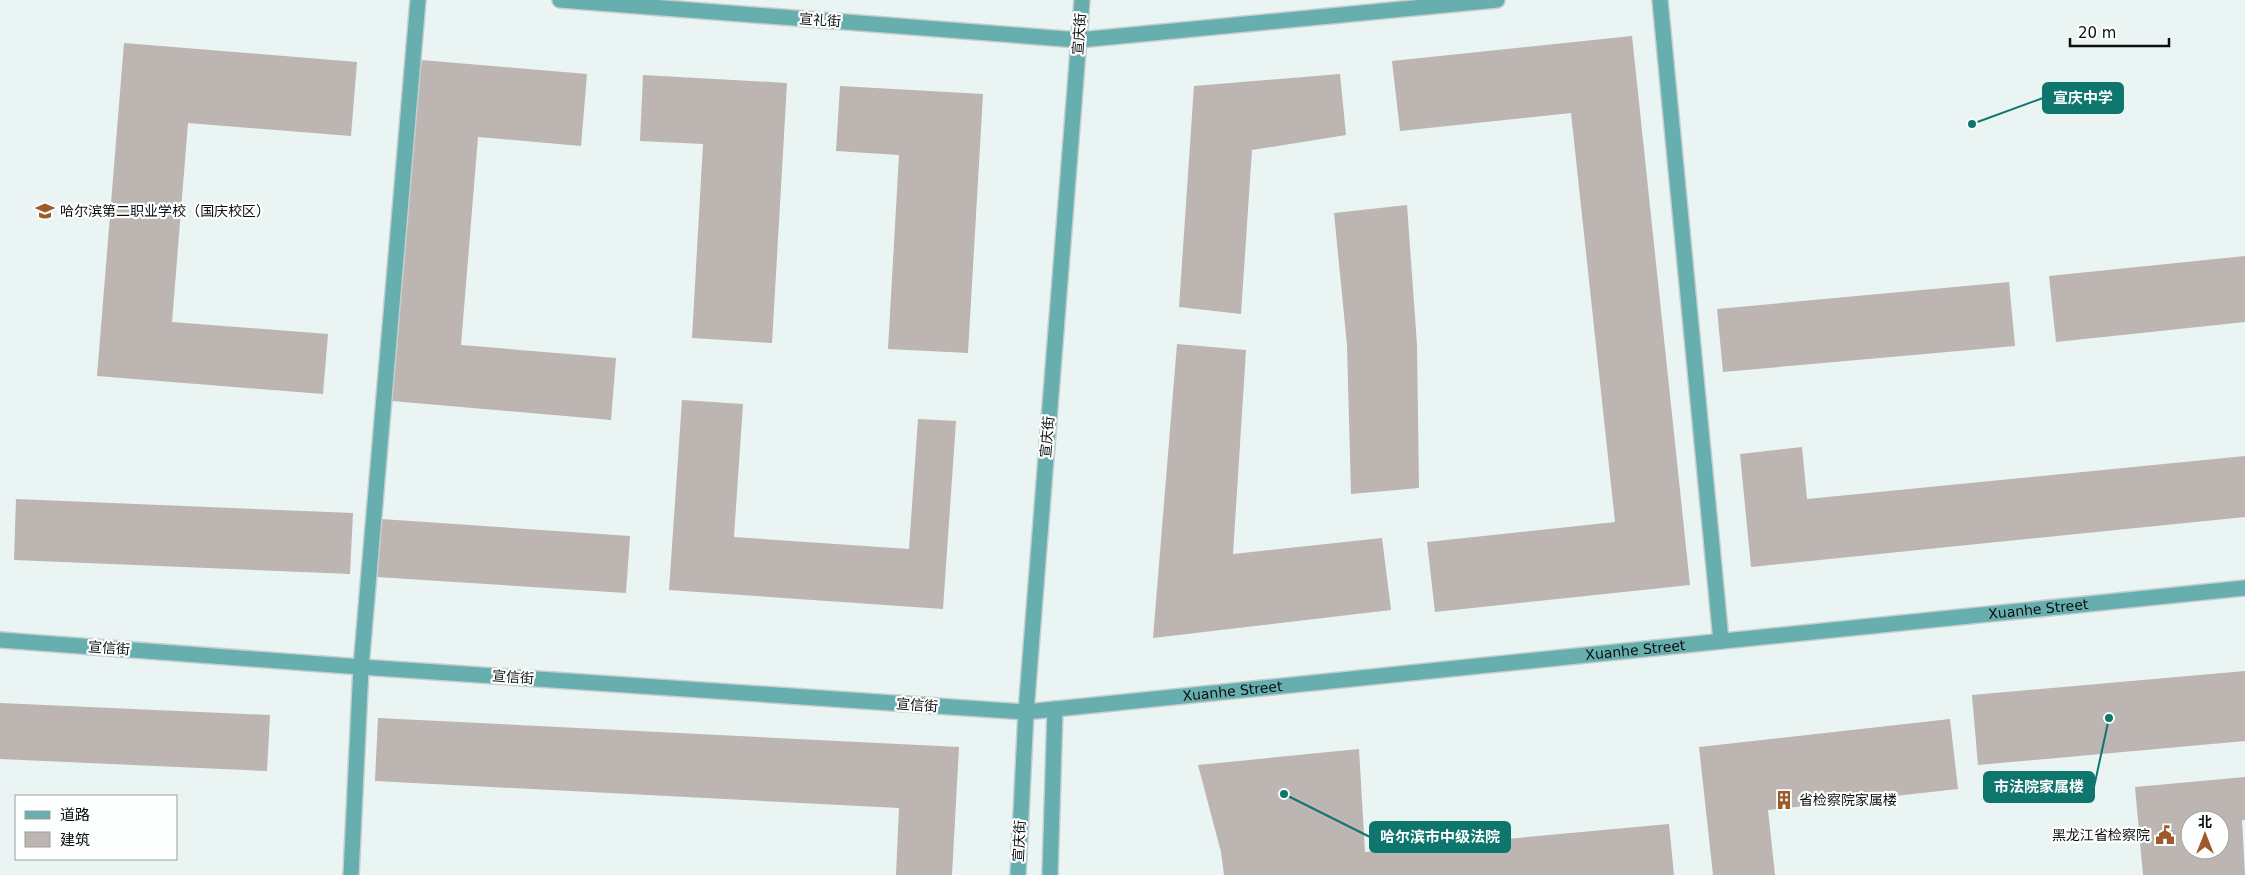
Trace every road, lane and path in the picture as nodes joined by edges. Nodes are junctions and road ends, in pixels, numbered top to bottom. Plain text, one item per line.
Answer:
1 (418, 0) edge
2 (560, 0) edge
3 (1082, 0) edge
4 (1497, 0) edge
5 (1660, 0) edge
6 (1079, 40) junction
7 (2245, 588) edge
8 (0, 640) edge
9 (1720, 641) junction
10 (361, 667) junction
11 (1055, 709) junction
12 (1026, 712) junction
13 (351, 875) edge
14 (1018, 875) edge
15 (1050, 875) edge

1 - 10 street
2 - 6 street, 宣礼街
3 - 6 street, 宣庆街
4 - 6 street, 宣礼街
5 - 9 street
6 - 12 street, 宣庆街
7 - 9 street, Xuanhe Street
8 - 10 street, 宣信街
9 - 11 street, Xuanhe Street
10 - 12 street, 宣信街
10 - 13 street
11 - 12 street, Xuanhe Street
11 - 15 street
12 - 14 street, 宣庆街

